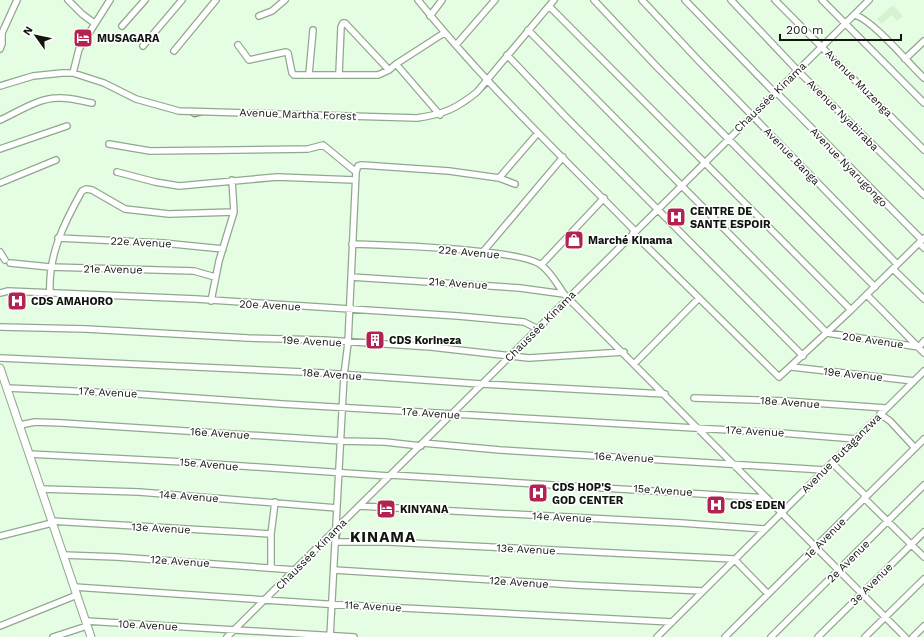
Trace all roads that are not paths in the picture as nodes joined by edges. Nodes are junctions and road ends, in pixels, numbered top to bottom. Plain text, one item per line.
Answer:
1 (18, 0) edge
2 (68, 0) edge
3 (110, 0) edge
4 (145, 0) edge
5 (182, 0) edge
6 (216, 0) edge
7 (285, 0) edge
8 (418, 0) edge
9 (442, 0) edge
10 (495, 0) edge
11 (554, 0) edge
12 (594, 0) edge
13 (642, 0) edge
14 (685, 0) edge
15 (731, 0) edge
16 (775, 0) edge
17 (822, 0) edge
18 (869, 0) edge
19 (549, 6) junction
20 (260, 16) dead end
21 (430, 16) junction
22 (855, 16) junction
23 (94, 23) junction
24 (844, 24) junction
25 (122, 26) dead end
26 (313, 30) dead end
27 (528, 30) junction
28 (444, 33) junction
29 (924, 41) edge
30 (238, 45) dead end
31 (456, 45) junction
32 (143, 46) dead end
33 (822, 47) junction
34 (0, 49) edge
35 (174, 51) dead end
36 (507, 55) junction
37 (905, 59) junction
38 (396, 64) junction
39 (389, 70) junction
40 (798, 71) junction
41 (72, 73) junction
42 (309, 74) junction
43 (339, 74) junction
44 (924, 78) edge
45 (487, 80) junction
46 (0, 86) edge
47 (775, 93) junction
48 (92, 103) dead end
49 (924, 103) edge
50 (440, 115) junction
51 (753, 115) junction
52 (0, 120) edge
53 (67, 126) dead end
54 (537, 134) junction
55 (729, 138) junction
56 (109, 144) dead end
57 (0, 149) edge
58 (924, 150) edge
59 (563, 157) junction
60 (56, 160) dead end
61 (704, 162) junction
62 (117, 172) dead end
63 (356, 172) junction
64 (499, 178) junction
65 (232, 180) junction
66 (355, 180) junction
67 (0, 183) edge
68 (515, 184) dead end
69 (680, 186) junction
70 (924, 195) edge
71 (604, 198) junction
72 (657, 209) junction
73 (234, 212) junction
74 (634, 232) junction
75 (58, 238) junction
76 (922, 240) edge
77 (352, 244) junction
78 (924, 248) edge
79 (223, 249) junction
80 (0, 252) edge
81 (482, 253) junction
82 (541, 265) junction
83 (895, 266) junction
84 (50, 267) junction
85 (215, 277) junction
86 (351, 277) junction
87 (874, 287) junction
88 (0, 293) edge
89 (50, 294) junction
90 (867, 295) junction
91 (566, 296) junction
92 (698, 299) junction
93 (924, 299) edge
94 (211, 301) junction
95 (349, 309) junction
96 (851, 310) junction
97 (0, 328) edge
98 (538, 329) junction
99 (827, 333) junction
100 (924, 341) edge
101 (348, 343) junction
102 (919, 347) junction
103 (624, 352) junction
104 (924, 353) edge
105 (511, 356) junction
106 (803, 356) junction
107 (0, 358) edge
108 (634, 363) junction
109 (792, 367) junction
110 (0, 368) edge
111 (924, 371) edge
112 (344, 375) junction
113 (914, 380) junction
114 (481, 384) junction
115 (7, 388) junction
116 (665, 394) junction
117 (694, 398) dead end
118 (343, 408) junction
119 (886, 408) junction
120 (451, 414) junction
121 (880, 414) junction
122 (20, 425) junction
123 (700, 429) junction
124 (856, 439) junction
125 (924, 440) edge
126 (342, 441) junction
127 (422, 444) junction
128 (915, 448) junction
129 (29, 454) junction
130 (832, 463) junction
131 (734, 464) junction
132 (825, 470) junction
133 (340, 474) junction
134 (390, 476) junction
135 (924, 485) edge
136 (41, 489) junction
137 (865, 497) junction
138 (767, 498) junction
139 (274, 502) junction
140 (359, 506) junction
141 (337, 508) junction
142 (783, 512) junction
143 (52, 522) junction
144 (888, 522) junction
145 (337, 527) junction
146 (765, 529) junction
147 (924, 532) edge
148 (271, 534) junction
149 (0, 536) edge
150 (337, 541) junction
151 (912, 545) junction
152 (817, 547) junction
153 (63, 555) junction
154 (924, 557) edge
155 (734, 559) junction
156 (271, 567) junction
157 (839, 569) junction
158 (296, 570) junction
159 (335, 570) junction
160 (924, 579) edge
161 (74, 587) junction
162 (703, 591) junction
163 (862, 593) junction
164 (768, 594) junction
165 (77, 595) junction
166 (265, 599) junction
167 (334, 603) junction
168 (886, 616) junction
169 (672, 622) junction
170 (87, 624) junction
171 (0, 626) edge
172 (924, 626) edge
173 (235, 630) junction
174 (331, 636) edge
175 (53, 637) edge
176 (91, 637) edge
177 (227, 637) edge
178 (354, 637) edge
179 (657, 637) edge
180 (725, 637) edge
181 (771, 637) edge
182 (818, 637) edge
183 (865, 637) edge
184 (905, 637) edge
185 (913, 637) edge

1 - 34 street
2 - 23 street
3 - 23 street
4 - 25 street
5 - 32 street
6 - 35 street
7 - 20 street
8 - 21 street
9 - 21 street
10 - 31 street
11 - 19 street, Avenue Martha Forest
12 - 55 street
13 - 51 street, Avenue Banga
14 - 47 street, Avenue Nyarugongo
15 - 40 street, Avenue Nyabiraba
16 - 33 street, Avenue Muzenga
17 - 24 street
18 - 22 street, Chaussée Kinama
19 - 27 street, Avenue Martha Forest
19 - 61 street
21 - 28 street
22 - 24 street, Chaussée Kinama
22 - 37 street
23 - 41 street
24 - 33 street, Chaussée Kinama
24 - 49 street
26 - 42 street
27 - 36 street, Avenue Martha Forest
27 - 69 street
28 - 31 street
28 - 38 street
29 - 37 street
30 - 42 street
31 - 45 street
33 - 40 street, Chaussée Kinama
33 - 58 street, Avenue Muzenga
36 - 45 street, Avenue Martha Forest
36 - 72 street
37 - 44 street
38 - 39 street
38 - 50 street
39 - 43 street
39 - 43 street
40 - 47 street, Chaussée Kinama
40 - 70 street, Avenue Nyabiraba
41 - 46 street, Avenue Martha Forest
41 - 50 street, Avenue Martha Forest
42 - 43 street
45 - 50 street, Avenue Martha Forest
45 - 54 street
47 - 51 street, Chaussée Kinama
47 - 76 street, Avenue Nyarugongo
48 - 52 street
51 - 55 street, Chaussée Kinama
51 - 83 street, Avenue Banga
53 - 57 street
54 - 59 street
54 - 64 street
55 - 61 street, Chaussée Kinama
55 - 87 street
56 - 63 street
59 - 71 street
59 - 81 street
60 - 67 street
61 - 69 street, Chaussée Kinama
61 - 96 street
62 - 65 street
63 - 64 street
63 - 66 street
64 - 68 street
65 - 66 street
65 - 73 street
66 - 77 street
69 - 72 street, Chaussée Kinama
69 - 99 street
71 - 74 street
71 - 82 street
72 - 74 street, Chaussée Kinama
72 - 106 street
73 - 75 street
73 - 79 street
74 - 91 street, Chaussée Kinama
74 - 92 street
75 - 79 street, 22e Avenue
75 - 84 street
76 - 78 street, Avenue Nyarugongo
76 - 83 street
77 - 81 street, 22e Avenue
77 - 86 street
79 - 85 street
80 - 84 street, 21e Avenue
81 - 82 street, 22e Avenue
82 - 91 street, 22e Avenue
83 - 87 street
83 - 93 street, Avenue Banga
84 - 85 street, 21e Avenue
84 - 89 street
85 - 94 street
86 - 91 street, 21e Avenue
86 - 95 street
87 - 90 street
88 - 89 street, 20e Avenue
89 - 94 street, 20e Avenue
90 - 96 street
90 - 102 street
91 - 98 street, Chaussée Kinama
91 - 103 street, 22e Avenue
92 - 108 street
92 - 109 street
94 - 95 street, 20e Avenue
95 - 98 street, 20e Avenue
95 - 101 street
96 - 99 street
97 - 101 street, 19e Avenue
98 - 105 street, Chaussée Kinama
99 - 102 street, 20e Avenue
99 - 106 street
100 - 102 street
101 - 105 street, 19e Avenue
101 - 112 street
102 - 104 street
103 - 105 street, 19e Avenue
103 - 108 street, 22e Avenue
105 - 114 street, Chaussée Kinama
106 - 109 street
107 - 112 street, 18e Avenue
108 - 116 street, 22e Avenue
109 - 113 street, 19e Avenue
110 - 115 main road
111 - 113 street, Avenue Butaganzwa
112 - 114 street, 18e Avenue
112 - 118 street
113 - 119 street, Avenue Butaganzwa
114 - 116 street, 18e Avenue
114 - 120 street, Chaussée Kinama
115 - 118 street, 17e Avenue
115 - 122 main road
116 - 123 street, 22e Avenue
117 - 119 street, 18e Avenue
118 - 120 street, 17e Avenue
118 - 126 street
119 - 121 street, Avenue Butaganzwa
120 - 123 street, 17e Avenue
120 - 127 street, Chaussée Kinama
121 - 124 street, Avenue Butaganzwa
121 - 128 street
122 - 126 street, 16e Avenue
122 - 129 main road
123 - 124 street, 17e Avenue
123 - 131 street, 22e Avenue
124 - 130 street, Avenue Butaganzwa
125 - 128 street, 1e Avenue
126 - 127 street, 16e Avenue
126 - 133 street
127 - 131 street, 16e Avenue
127 - 134 street, Chaussée Kinama
128 - 137 street, 1e Avenue
129 - 133 street, 15e Avenue
129 - 136 main road
130 - 132 street, Avenue Butaganzwa
130 - 137 street
131 - 132 street, 16e Avenue
131 - 138 street, 22e Avenue
132 - 142 street, Avenue Butaganzwa
133 - 134 street, 15e Avenue
133 - 141 street
134 - 138 street, 15e Avenue
134 - 140 street, Chaussée Kinama
135 - 144 street, 2e Avenue
136 - 139 street, 14e Avenue
136 - 143 main road
137 - 144 street
137 - 152 street, 1e Avenue
138 - 142 street, 22e Avenue
139 - 141 street, 14e Avenue
139 - 148 street
140 - 145 street, Chaussée Kinama
140 - 146 street, 14e Avenue
141 - 145 street
142 - 146 street, Avenue Butaganzwa
142 - 152 street, 22e Avenue
143 - 148 street, 13e Avenue
143 - 149 street, 13e Avenue
143 - 153 main road
144 - 151 street
144 - 157 street, 2e Avenue
145 - 150 street
145 - 158 street, Chaussée Kinama
146 - 155 street, Avenue Butaganzwa
147 - 151 street, 3e Avenue
148 - 156 street
150 - 155 street, 13e Avenue
150 - 159 street
151 - 154 street
151 - 163 street, 3e Avenue
152 - 157 street, 22e Avenue
152 - 164 street, 1e Avenue
153 - 156 street, 12e Avenue
153 - 161 main road
155 - 162 street, Avenue Butaganzwa
155 - 164 street
156 - 158 street, 12e Avenue
157 - 163 street, 22e Avenue
157 - 181 street, 2e Avenue
158 - 166 street, Chaussée Kinama
159 - 162 street, 12e Avenue
159 - 167 street
160 - 168 street
161 - 165 main road
161 - 166 street, 11e Avenue
162 - 169 street, Avenue Butaganzwa
163 - 168 street, 22e Avenue
163 - 182 street, 3e Avenue
164 - 180 street, 1e Avenue
165 - 170 main road
165 - 171 street
166 - 167 street, 11e Avenue
166 - 173 street, Chaussée Kinama
167 - 169 street, 11e Avenue
167 - 174 street
168 - 183 street
168 - 184 street, 22e Avenue
169 - 179 street, Avenue Butaganzwa
170 - 173 street, 10e Avenue
170 - 175 street
170 - 176 main road
172 - 185 street
173 - 174 street, 10e Avenue
173 - 177 street, Chaussée Kinama
174 - 178 street, 10e Avenue

